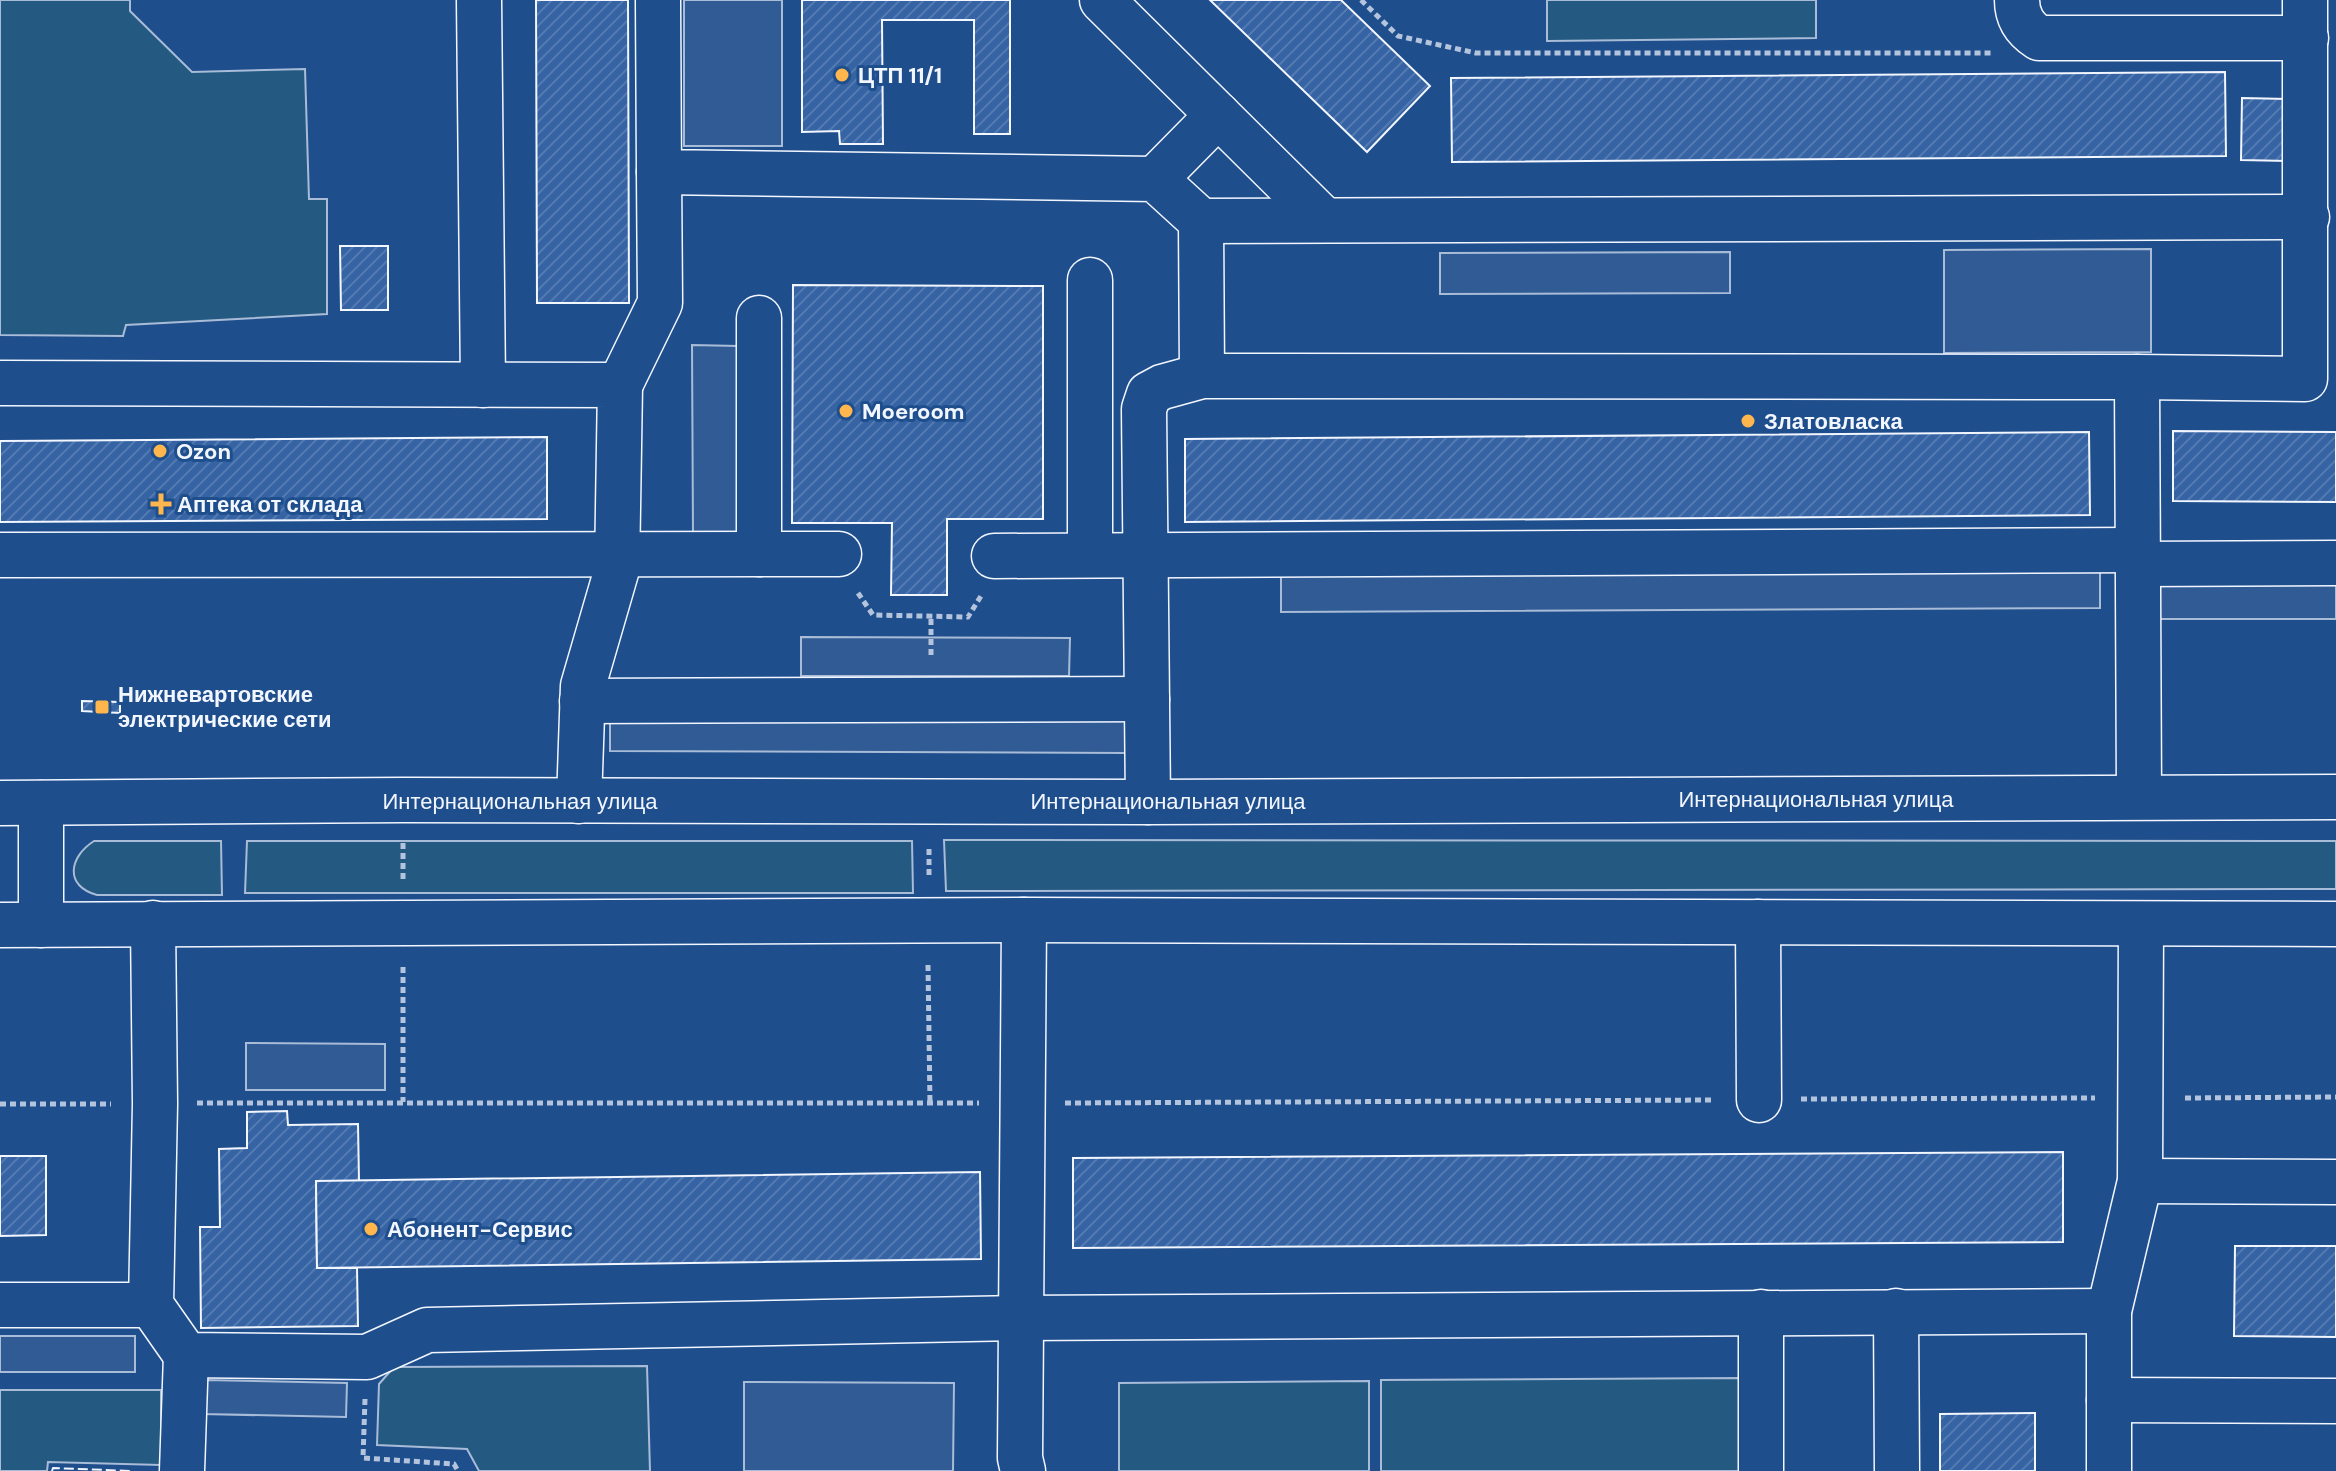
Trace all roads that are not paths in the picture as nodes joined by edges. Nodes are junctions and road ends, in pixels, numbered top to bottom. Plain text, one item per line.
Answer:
1 (479, 0) edge
2 (658, 0) edge
3 (1102, 0) edge
4 (2017, 0) edge
5 (2305, 19) edge
6 (1218, 115) junction
7 (659, 172) junction
8 (1155, 179) junction
9 (2307, 217) junction
10 (1324, 220) junction
11 (1201, 221) junction
12 (1090, 280) dead end
13 (759, 318) dead end
14 (1202, 376) junction
15 (2137, 377) junction
16 (2321, 379) edge
17 (0, 383) edge
18 (483, 385) junction
19 (620, 385) junction
20 (618, 554) junction
21 (759, 554) junction
22 (839, 554) dead end
23 (0, 555) edge
24 (1090, 555) junction
25 (1145, 555) junction
26 (994, 556) dead end
27 (2138, 557) junction
28 (2336, 563) edge
29 (1147, 699) junction
30 (582, 701) junction
31 (2139, 797) junction
32 (2336, 797) edge
33 (579, 801) junction
34 (1148, 802) junction
35 (20, 803) edge
36 (1024, 920) junction
37 (1758, 922) junction
38 (153, 923) junction
39 (2141, 924) junction
40 (2336, 924) edge
41 (21, 925) edge
42 (1759, 1100) road end
43 (2140, 1181) junction
44 (2336, 1182) edge
45 (0, 1305) edge
46 (151, 1305) junction
47 (1896, 1311) junction
48 (2109, 1311) junction
49 (1761, 1312) junction
50 (1020, 1318) junction
51 (186, 1355) junction
52 (2109, 1400) junction
53 (2336, 1401) edge
54 (182, 1471) edge
55 (1023, 1471) edge
56 (1761, 1471) edge
57 (1897, 1471) edge
58 (2109, 1471) edge

1 - 18 main road
2 - 7 main road
3 - 6 main road
4 - 5 main road
5 - 9 main road
6 - 8 main road
6 - 10 main road
7 - 8 main road
7 - 19 main road
8 - 11 main road
9 - 10 main road
9 - 16 main road
10 - 11 main road
11 - 14 main road
12 - 24 main road
13 - 21 main road
14 - 15 main road
14 - 25 main road
15 - 16 main road
15 - 27 main road
17 - 18 main road
18 - 19 main road
19 - 20 main road
20 - 21 main road
20 - 23 main road
20 - 30 main road
21 - 22 main road
24 - 25 main road
24 - 26 main road
25 - 27 main road
25 - 29 main road
27 - 28 main road
27 - 31 main road
29 - 30 main road
29 - 34 main road
30 - 33 main road
31 - 32 main road, Интернациональная улица
31 - 34 main road, Интернациональная улица
33 - 34 main road, Интернациональная улица
33 - 35 main road, Интернациональная улица
35 - 41 main road
36 - 37 main road
36 - 38 main road
36 - 50 main road
37 - 39 main road
37 - 42 main road
38 - 41 main road
38 - 46 main road
39 - 40 main road
39 - 43 main road
43 - 44 main road
43 - 48 main road
45 - 46 main road
46 - 51 main road
47 - 48 main road
47 - 49 main road
47 - 57 main road
48 - 52 main road
49 - 50 main road
49 - 56 main road
50 - 51 main road
50 - 55 main road
51 - 54 main road
52 - 53 main road
52 - 58 main road

